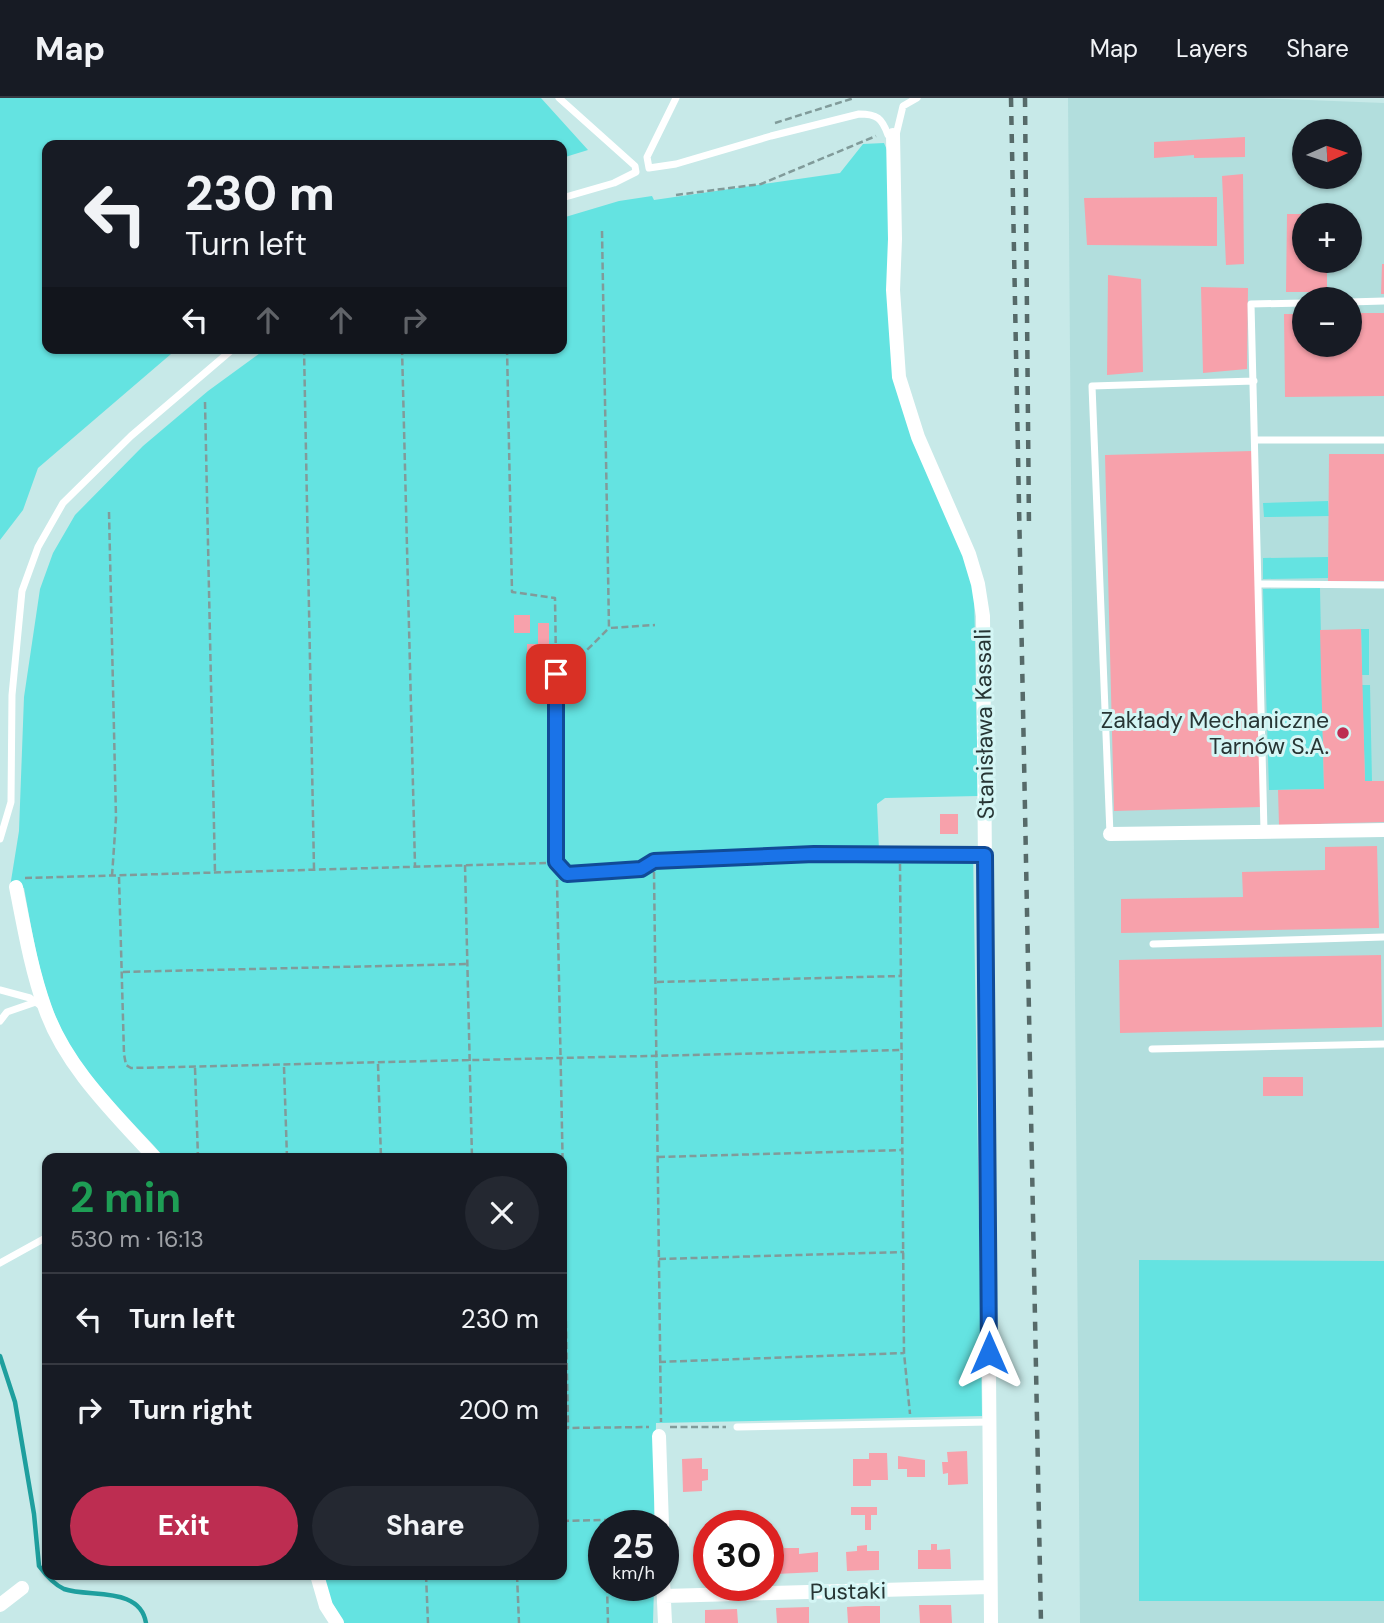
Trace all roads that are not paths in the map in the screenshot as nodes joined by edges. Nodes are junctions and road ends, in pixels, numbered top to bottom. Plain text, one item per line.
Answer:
1 (559, 98) edge
2 (676, 98) edge
3 (917, 98) edge
4 (890, 135) junction
5 (649, 162) junction
6 (631, 167) junction
7 (567, 197) edge
8 (1384, 301) edge
9 (1362, 302) edge
10 (1292, 303) edge
11 (227, 354) edge
12 (1254, 381) junction
13 (1255, 440) junction
14 (1384, 440) edge
15 (1259, 584) junction
16 (1384, 585) edge
17 (556, 674) dead end
18 (1384, 830) edge
19 (1264, 833) junction
20 (1110, 834) joint
21 (0, 839) edge
22 (985, 855) junction
23 (16, 887) road end
24 (1384, 937) edge
25 (1153, 944) dead end
26 (0, 990) edge
27 (40, 1006) junction
28 (0, 1021) edge
29 (1384, 1044) edge
30 (1153, 1049) dead end
31 (150, 1153) edge
32 (42, 1240) edge
33 (0, 1252) edge
34 (3, 1261) edge
35 (989, 1422) junction
36 (737, 1427) dead end
37 (659, 1436) road end
38 (662, 1510) edge
39 (319, 1580) edge
40 (990, 1587) junction
41 (22, 1588) dead end
42 (679, 1597) edge
43 (664, 1601) edge
44 (0, 1605) edge
45 (331, 1621) edge
46 (665, 1623) edge
47 (991, 1623) edge

1 - 6 lane
2 - 5 lane
3 - 4 lane
4 - 5 lane
4 - 22 street, Stanisława Kassali
5 - 6 lane
6 - 7 lane
8 - 9 lane
10 - 12 lane
11 - 21 lane
12 - 13 lane
12 - 20 lane
13 - 14 lane
13 - 15 lane
15 - 16 lane
15 - 19 lane
17 - 22 lane
18 - 19 street
19 - 20 street
22 - 35 street, Stanisława Kassali
23 - 27 street
24 - 25 lane
26 - 27 lane
27 - 28 lane
27 - 31 street
29 - 30 lane
32 - 34 lane
33 - 34 lane
35 - 36 lane
35 - 40 street, Stanisława Kassali
37 - 38 street
39 - 45 street
40 - 42 street, Pustaki
40 - 47 street, Stanisława Kassali
41 - 44 street
43 - 46 street

